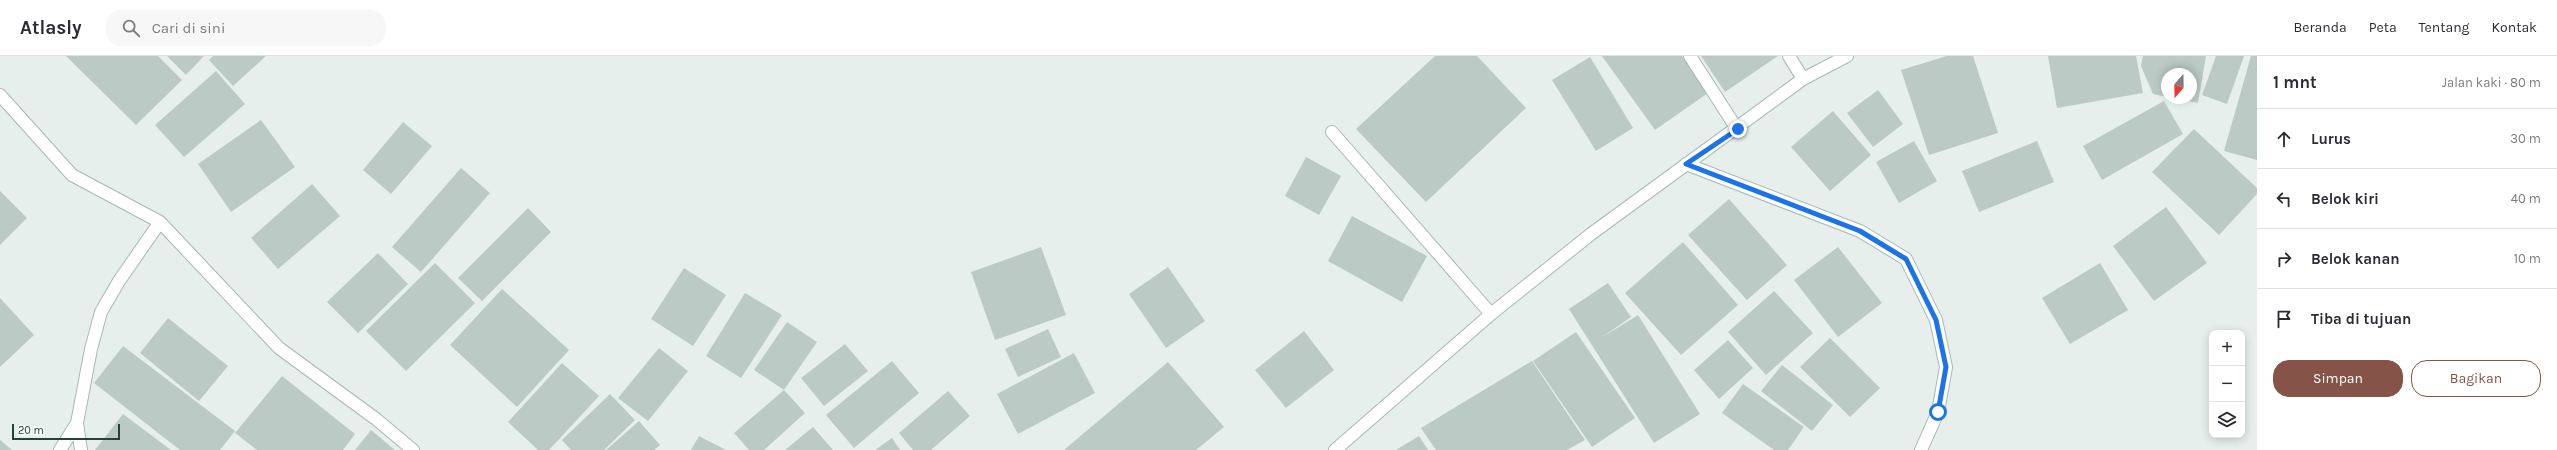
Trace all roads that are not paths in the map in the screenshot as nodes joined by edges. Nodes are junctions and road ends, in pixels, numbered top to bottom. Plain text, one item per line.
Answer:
1 (1690, 56) edge
2 (1790, 56) edge
3 (1847, 56) edge
4 (1803, 79) junction
5 (0, 95) edge
6 (1738, 129) junction
7 (1332, 132) dead end
8 (1686, 164) junction
9 (160, 222) junction
10 (1491, 314) junction
11 (77, 423) junction
12 (60, 450) edge
13 (81, 450) edge
14 (413, 450) edge
15 (1335, 450) edge
16 (1921, 450) edge

1 - 6 street
2 - 4 street
3 - 4 street
4 - 6 street
5 - 9 street
6 - 8 street
7 - 10 street
8 - 10 street
8 - 16 street
9 - 11 street
9 - 14 street
10 - 15 street
11 - 12 street
11 - 13 street

